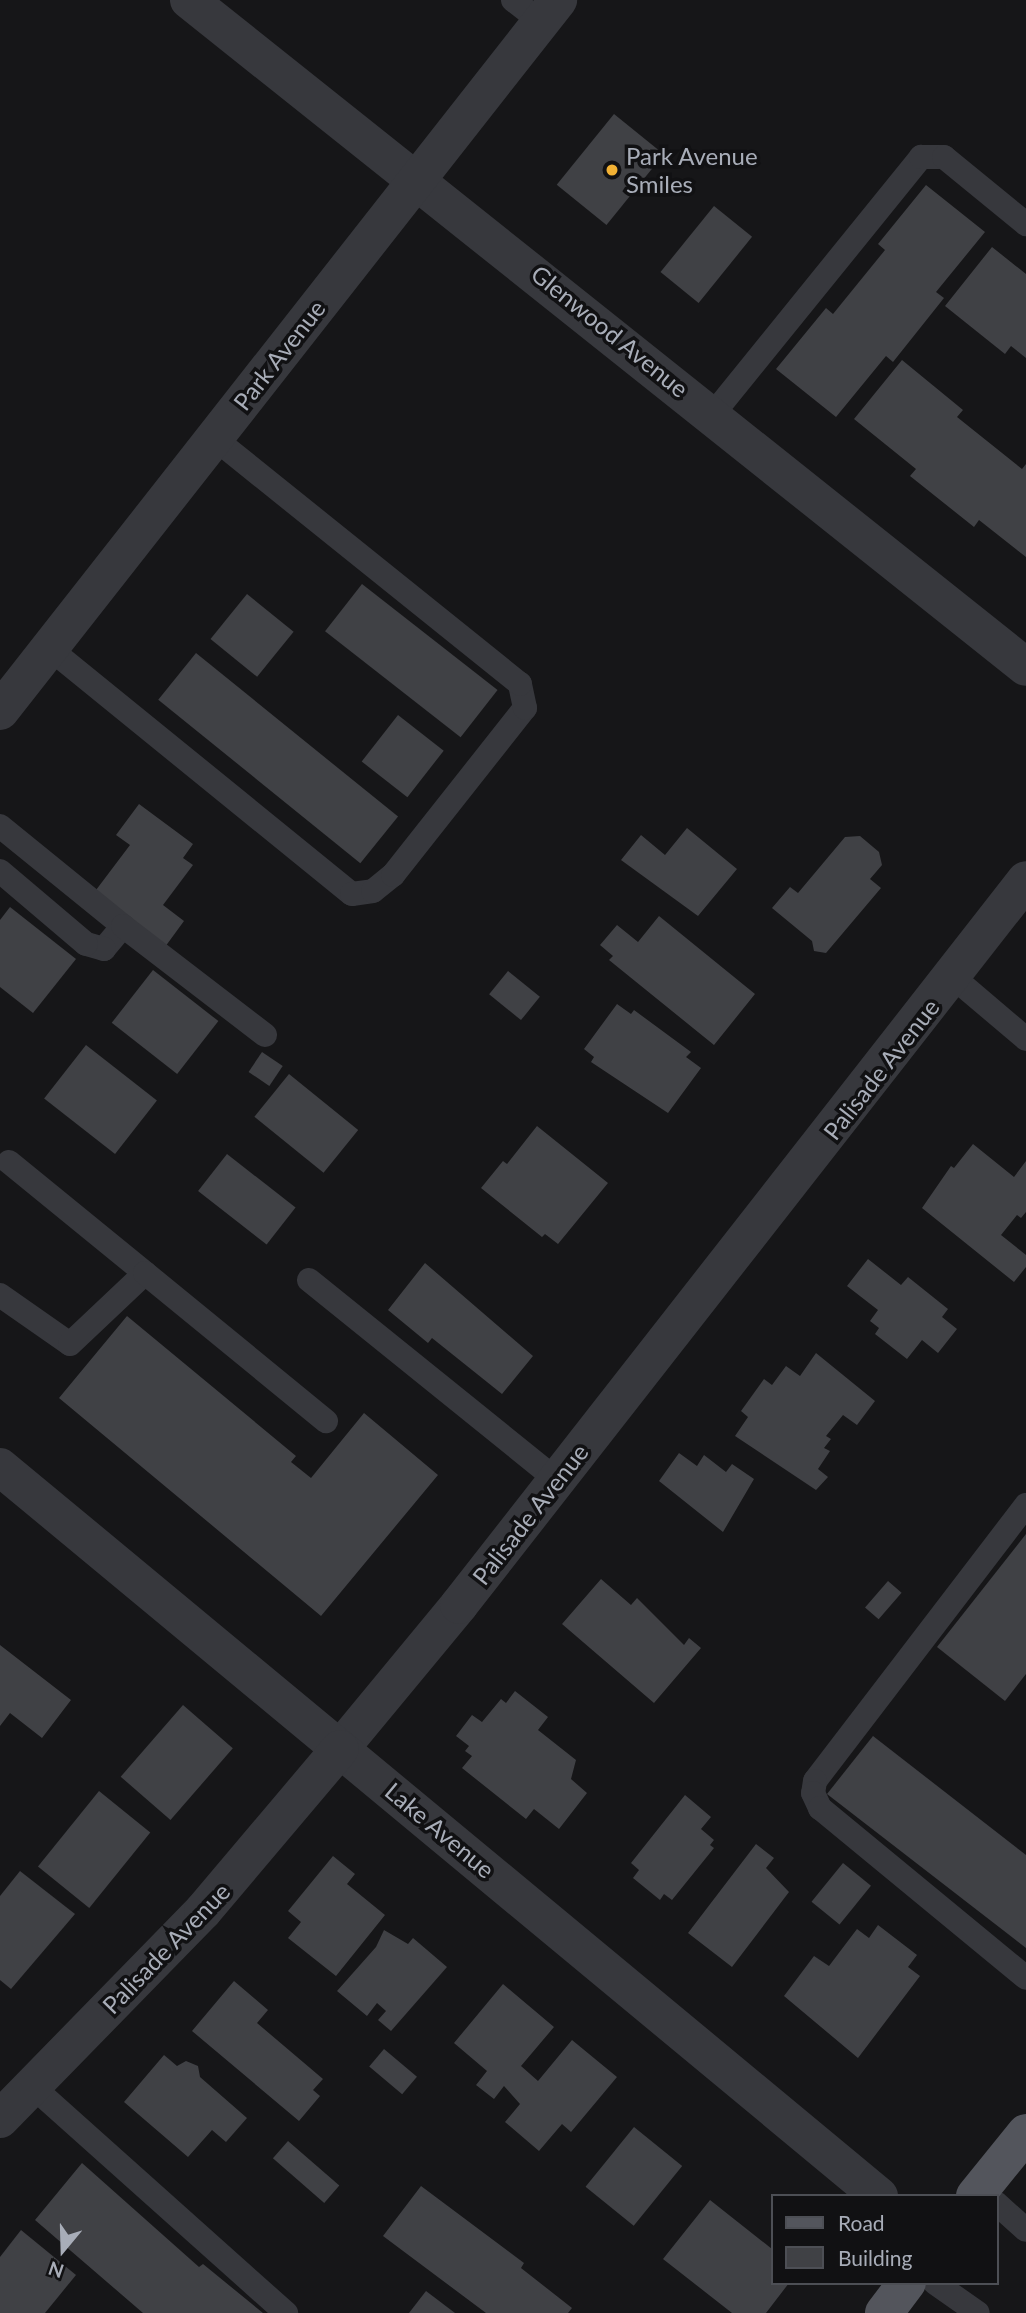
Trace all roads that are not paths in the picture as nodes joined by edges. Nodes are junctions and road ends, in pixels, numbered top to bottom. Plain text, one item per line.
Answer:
1 (190, 0) edge
2 (538, 7) edge
3 (418, 179) junction
4 (1026, 224) edge
5 (713, 414) junction
6 (215, 438) junction
7 (49, 648) junction
8 (1026, 667) edge
9 (0, 711) edge
10 (0, 826) edge
11 (0, 870) edge
12 (1026, 880) edge
13 (123, 926) junction
14 (953, 977) junction
15 (265, 1035) dead end
16 (1026, 1039) edge
17 (9, 1162) dead end
18 (145, 1273) junction
19 (309, 1280) dead end
20 (0, 1295) edge
21 (326, 1421) dead end
22 (0, 1467) edge
23 (557, 1480) junction
24 (1026, 1505) edge
25 (340, 1749) junction
26 (1026, 1978) edge
27 (33, 2085) junction
28 (0, 2119) edge
29 (1026, 2133) edge
30 (877, 2194) edge
31 (986, 2194) edge
32 (998, 2207) edge
33 (1026, 2230) edge
34 (905, 2285) edge
35 (938, 2285) edge
36 (286, 2313) edge
37 (884, 2313) edge
38 (978, 2313) edge

1 - 3 street, Glenwood Avenue
2 - 3 street, Park Avenue
3 - 5 street, Glenwood Avenue
3 - 6 street, Park Avenue
4 - 5 lane
5 - 8 street, Glenwood Avenue
6 - 7 street, Park Avenue
6 - 7 lane
7 - 9 street, Park Avenue
10 - 13 lane
11 - 13 lane
12 - 14 street, Palisade Avenue
13 - 15 lane
14 - 16 lane
14 - 23 street, Palisade Avenue
17 - 18 lane
18 - 20 lane
18 - 21 lane
19 - 23 lane
22 - 25 street, Lake Avenue
23 - 25 street, Palisade Avenue
24 - 26 lane
25 - 27 street, Palisade Avenue
25 - 30 street, Lake Avenue
27 - 28 street, Palisade Avenue
27 - 36 lane
29 - 31 main road
32 - 33 lane
34 - 37 main road
35 - 38 lane

